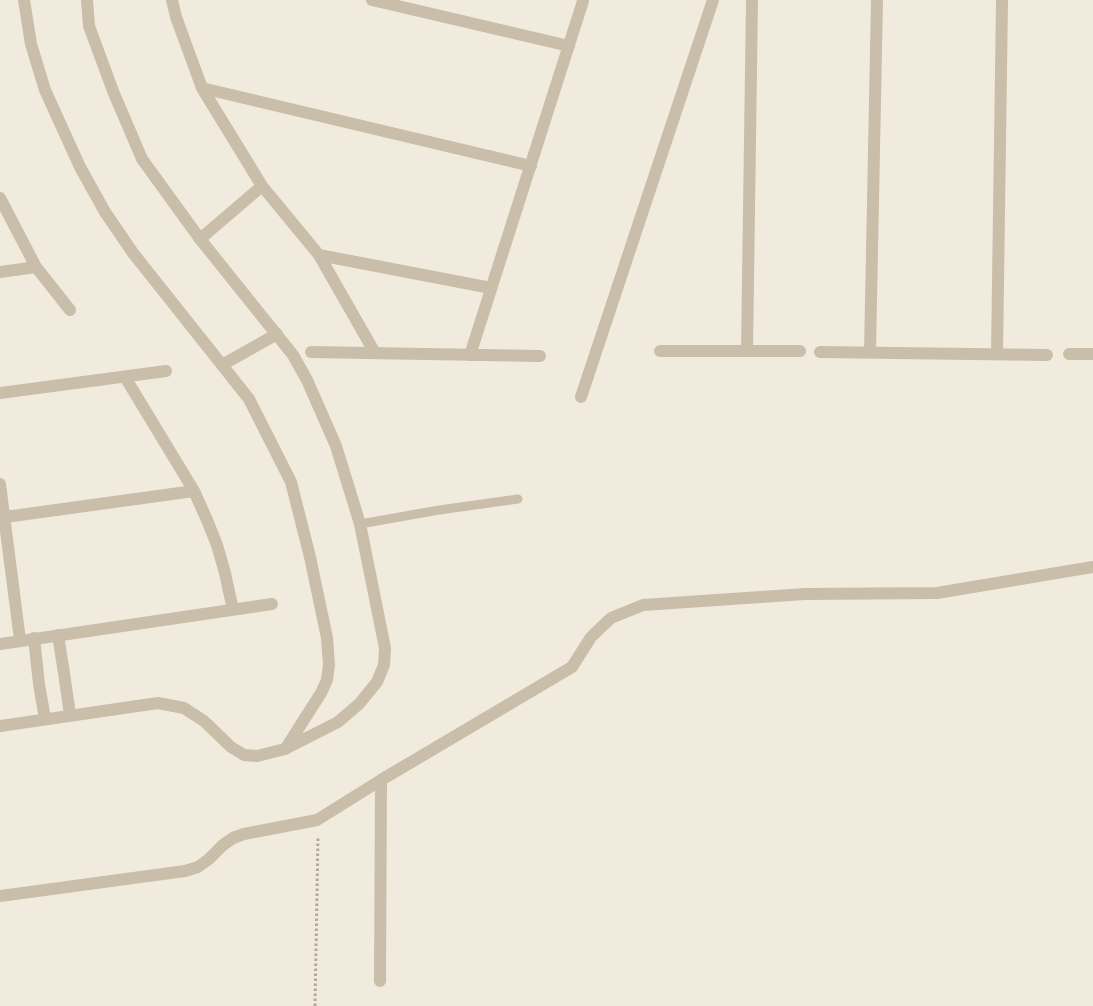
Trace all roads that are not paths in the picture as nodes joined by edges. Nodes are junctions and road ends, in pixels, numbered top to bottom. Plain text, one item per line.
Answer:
1 (24, 0) edge
2 (87, 0) edge
3 (172, 0) edge
4 (372, 0) edge
5 (713, 0) edge
6 (752, 0) edge
7 (876, 0) edge
8 (1002, 0) edge
9 (583, 1) dead end
10 (569, 46) junction
11 (202, 88) junction
12 (531, 166) junction
13 (262, 186) junction
14 (0, 198) edge
15 (200, 239) junction
16 (318, 255) junction
17 (36, 267) junction
18 (0, 272) edge
19 (491, 288) junction
20 (70, 310) dead end
21 (277, 334) junction
22 (660, 351) dead end
23 (747, 351) junction
24 (311, 352) dead end
25 (800, 352) dead end
26 (820, 352) dead end
27 (870, 352) junction
28 (375, 353) junction
29 (997, 354) junction
30 (1069, 354) dead end
31 (1093, 354) edge
32 (470, 355) junction
33 (1047, 355) dead end
34 (540, 356) dead end
35 (222, 365) junction
36 (166, 371) dead end
37 (125, 377) junction
38 (0, 394) edge
39 (581, 397) dead end
40 (0, 484) edge
41 (194, 491) junction
42 (518, 499) dead end
43 (5, 517) junction
44 (360, 524) junction
45 (1093, 567) edge
46 (272, 604) dead end
47 (233, 610) junction
48 (58, 635) junction
49 (34, 638) junction
50 (20, 640) junction
51 (0, 644) edge
52 (70, 715) junction
53 (45, 719) junction
54 (0, 726) edge
55 (285, 749) junction
56 (381, 780) junction
57 (0, 896) edge
58 (380, 981) dead end

1 - 35 street
2 - 15 street
3 - 11 street
4 - 10 street
5 - 39 street
6 - 23 street
7 - 27 street
8 - 29 street
9 - 10 street
10 - 12 street
11 - 12 street
11 - 13 street
12 - 19 street
13 - 15 street
13 - 16 street
14 - 17 street
15 - 21 street
16 - 19 street
16 - 28 street
17 - 18 street
17 - 20 street
19 - 32 street
21 - 35 street
21 - 44 street
22 - 23 street
23 - 25 street
24 - 28 street
26 - 27 street
27 - 29 street
28 - 32 street
29 - 33 street
30 - 31 street
32 - 34 street
35 - 55 street
36 - 37 street
37 - 38 street
37 - 41 street
40 - 43 street
41 - 43 street
41 - 47 street
42 - 44 lane
43 - 50 street
44 - 55 street
45 - 56 street
46 - 47 street
47 - 48 street
48 - 49 street
48 - 52 street
49 - 50 street
49 - 53 street
50 - 51 street
52 - 53 street
52 - 55 street
53 - 54 street
56 - 57 street
56 - 58 street

